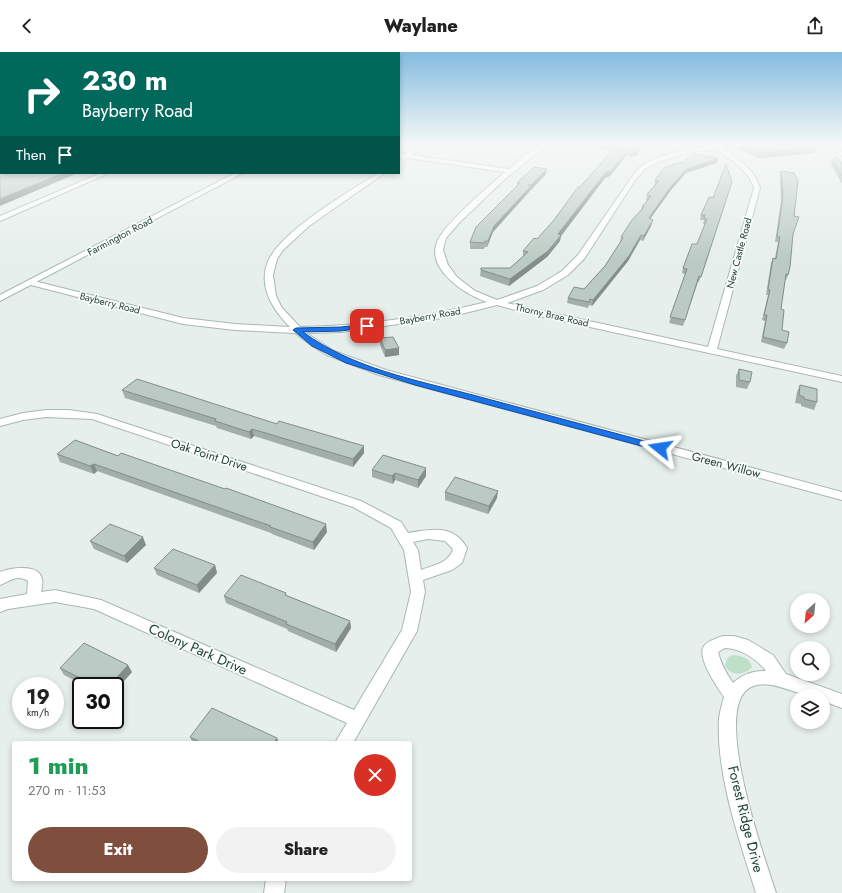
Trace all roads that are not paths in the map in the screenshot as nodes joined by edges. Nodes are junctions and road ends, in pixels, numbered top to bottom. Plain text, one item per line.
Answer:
1 (85, 182) edge
2 (222, 182) edge
3 (369, 182) edge
4 (497, 182) edge
5 (631, 182) edge
6 (756, 182) edge
7 (0, 219) edge
8 (30, 282) junction
9 (0, 298) edge
10 (497, 302) junction
11 (296, 330) junction
12 (712, 350) junction
13 (842, 379) edge
14 (0, 423) edge
15 (842, 496) edge
16 (405, 539) junction
17 (416, 577) junction
18 (0, 579) edge
19 (34, 599) junction
20 (0, 606) edge
21 (780, 679) junction
22 (732, 695) junction
23 (842, 701) edge
24 (357, 719) junction
25 (345, 741) edge
26 (276, 881) edge
27 (274, 893) edge
28 (766, 893) edge

1 - 7 street
2 - 8 street, Farmington Road
3 - 11 street, Green Willow
4 - 10 street, Thorny Brae Road
5 - 10 street, Bayberry Road
6 - 12 street, New Castle Road
8 - 9 street, Farmington Road
8 - 11 street, Bayberry Road
10 - 11 street, Bayberry Road
10 - 12 street, Thorny Brae Road
11 - 15 street, Green Willow
12 - 13 street, Thorny Brae Road
14 - 16 street, Oak Point Drive
16 - 17 street, Oak Point Drive
16 - 17 street
17 - 24 street, Oak Point Drive
18 - 19 street
19 - 20 street, Colony Park Drive
19 - 24 street, Colony Park Drive
21 - 22 street
21 - 22 street
21 - 23 street
22 - 28 street, Forest Ridge Drive
24 - 25 street, Oak Point Drive
26 - 27 street

